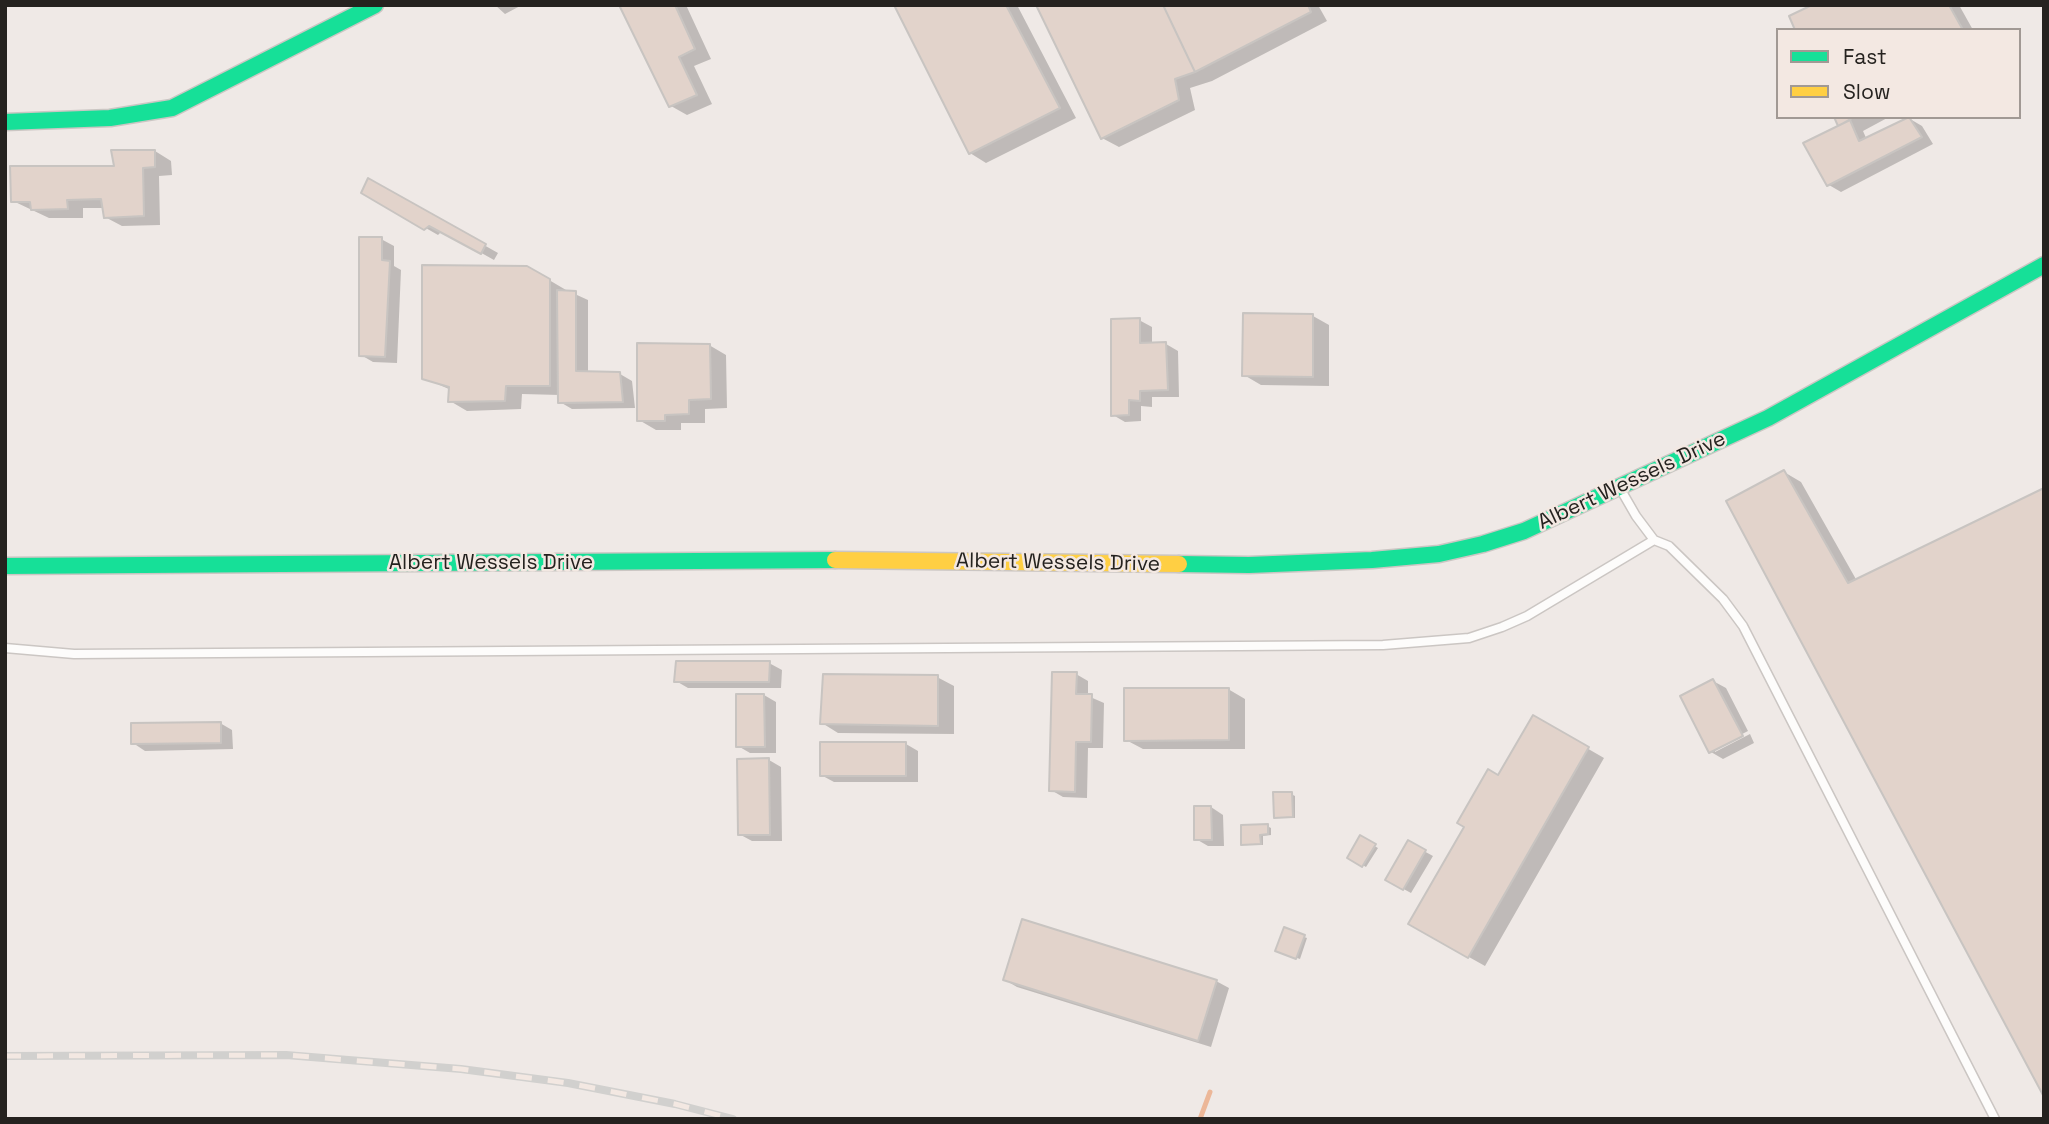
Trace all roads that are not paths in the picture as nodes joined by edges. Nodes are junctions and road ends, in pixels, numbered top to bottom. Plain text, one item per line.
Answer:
1 (375, 5) edge
2 (5, 122) edge
3 (2044, 265) edge
4 (1619, 487) junction
5 (1654, 540) junction
6 (5, 566) edge
7 (5, 648) edge
8 (1995, 1119) edge

1 - 2 street
3 - 4 street, Albert Wessels Drive
4 - 5 lane
4 - 6 street, Albert Wessels Drive
5 - 7 lane
5 - 8 lane

